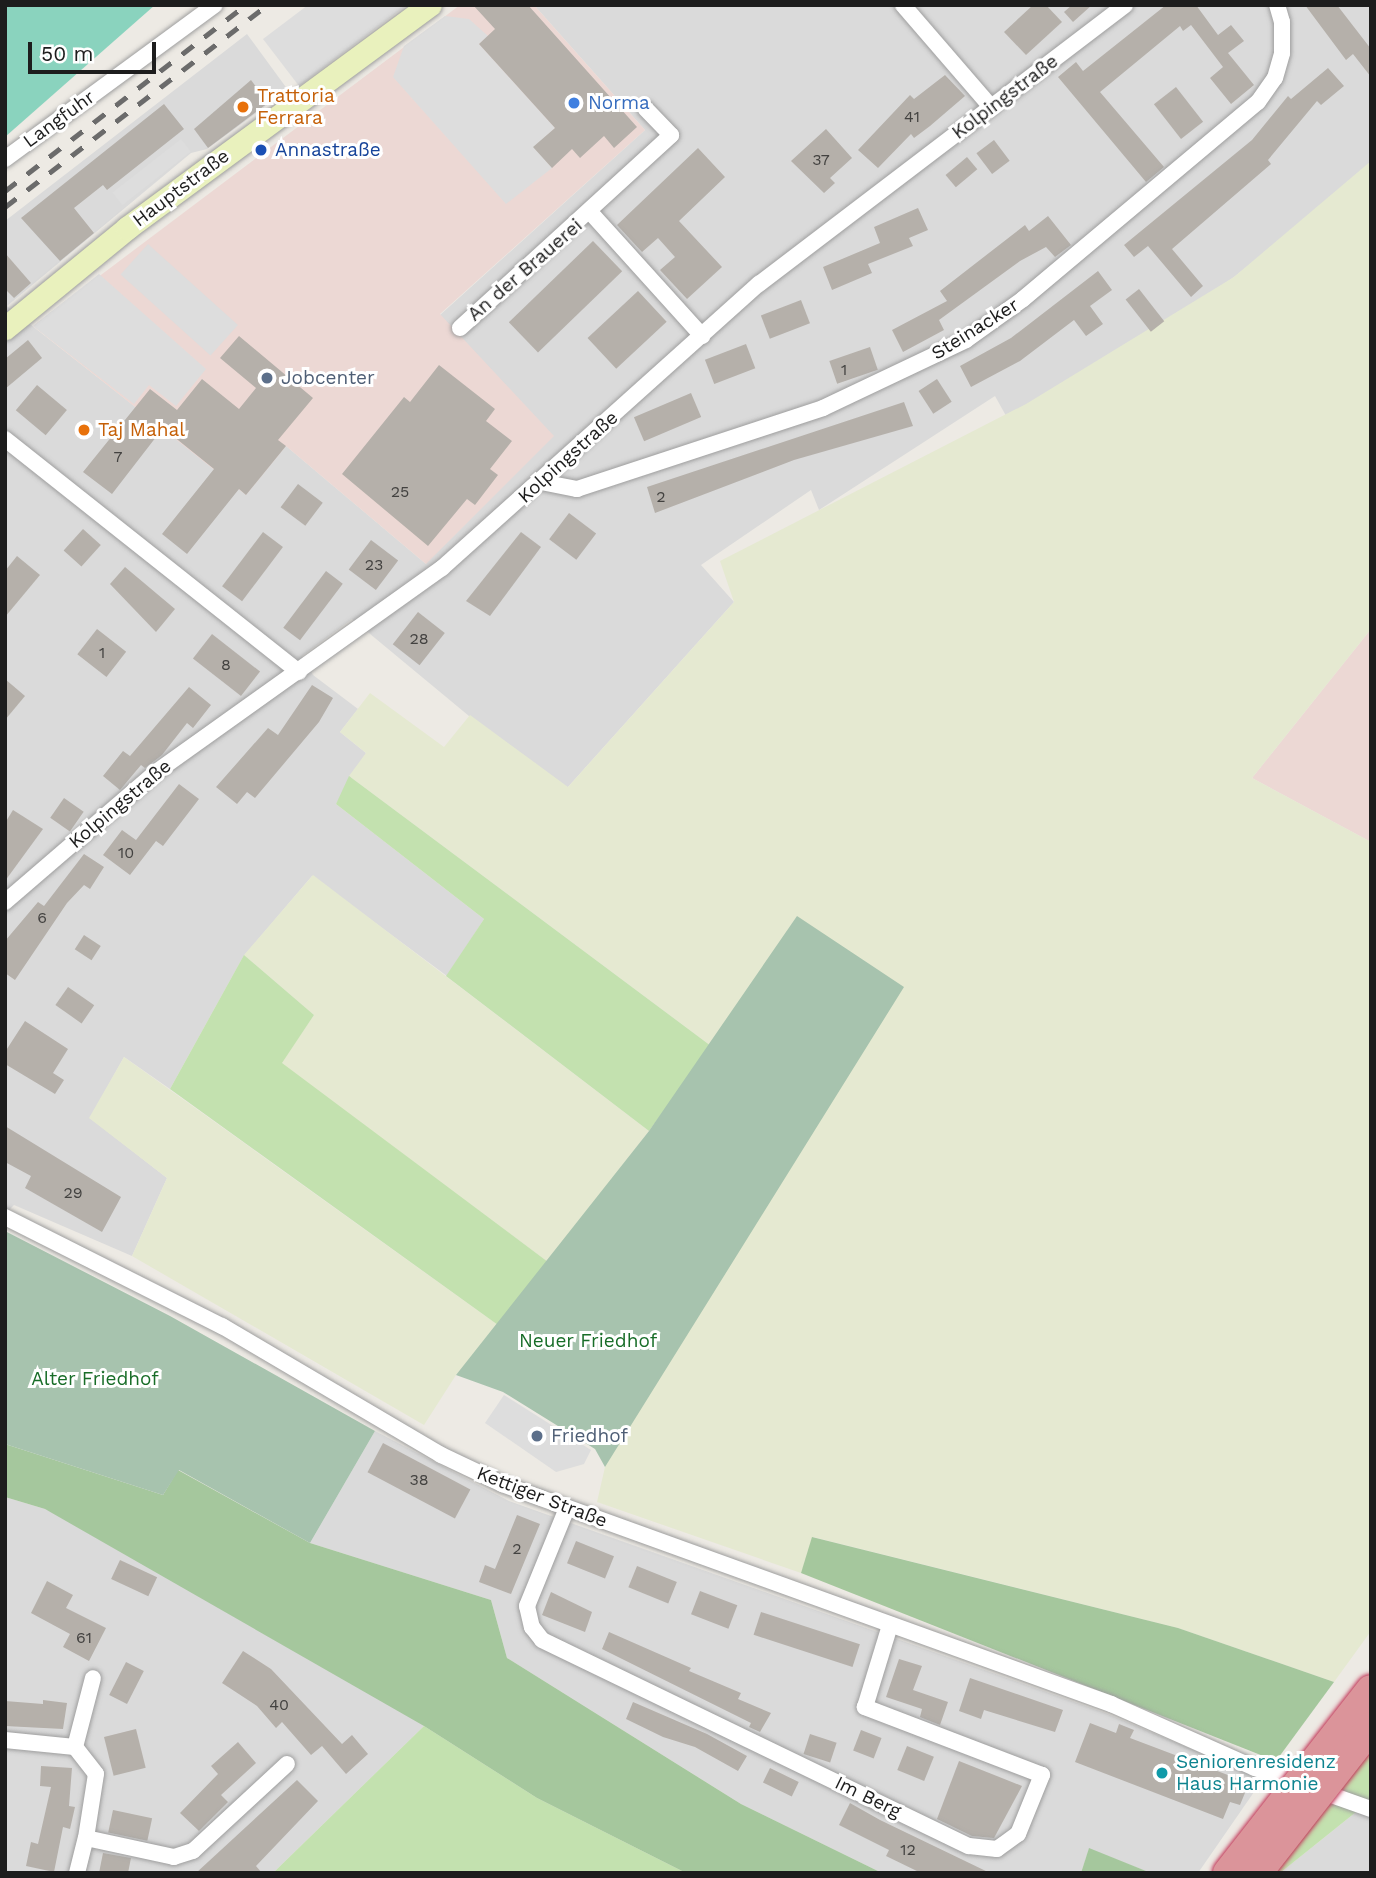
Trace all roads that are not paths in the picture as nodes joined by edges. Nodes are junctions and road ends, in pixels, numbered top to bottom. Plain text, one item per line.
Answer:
1 (215, 5) edge
2 (430, 5) edge
3 (903, 5) edge
4 (1125, 5) edge
5 (1277, 5) edge
6 (991, 107) junction
7 (645, 108) dead end
8 (5, 159) edge
9 (591, 213) junction
10 (5, 328) edge
11 (460, 328) dead end
12 (702, 336) junction
13 (5, 439) edge
14 (541, 482) junction
15 (299, 672) junction
16 (5, 902) edge
17 (5, 1217) edge
18 (566, 1508) junction
19 (890, 1625) junction
20 (93, 1678) dead end
21 (1371, 1690) edge
22 (1371, 1727) edge
23 (5, 1740) edge
24 (75, 1747) junction
25 (287, 1764) dead end
26 (1371, 1809) edge
27 (86, 1838) junction
28 (77, 1873) edge
29 (1228, 1873) edge
30 (1257, 1873) edge

1 - 8 street, Langfuhr
2 - 10 main road, Hauptstraße
3 - 6 street
4 - 6 street, Kolpingstraße
5 - 14 street, Steinacker
6 - 12 street, Kolpingstraße
7 - 9 street, An der Brauerei
9 - 11 street, An der Brauerei
9 - 12 street, An der Brauerei
12 - 14 street, Kolpingstraße
13 - 15 street
14 - 15 street, Kolpingstraße
15 - 16 street, Kolpingstraße
17 - 18 street, Kettiger Straße
18 - 19 street, Kettiger Straße
18 - 19 street, Im Berg
19 - 26 street, Kettiger Straße
20 - 24 street
21 - 29 highway, bridge
22 - 30 highway, bridge
23 - 24 street
24 - 27 street
25 - 27 street
27 - 28 street

